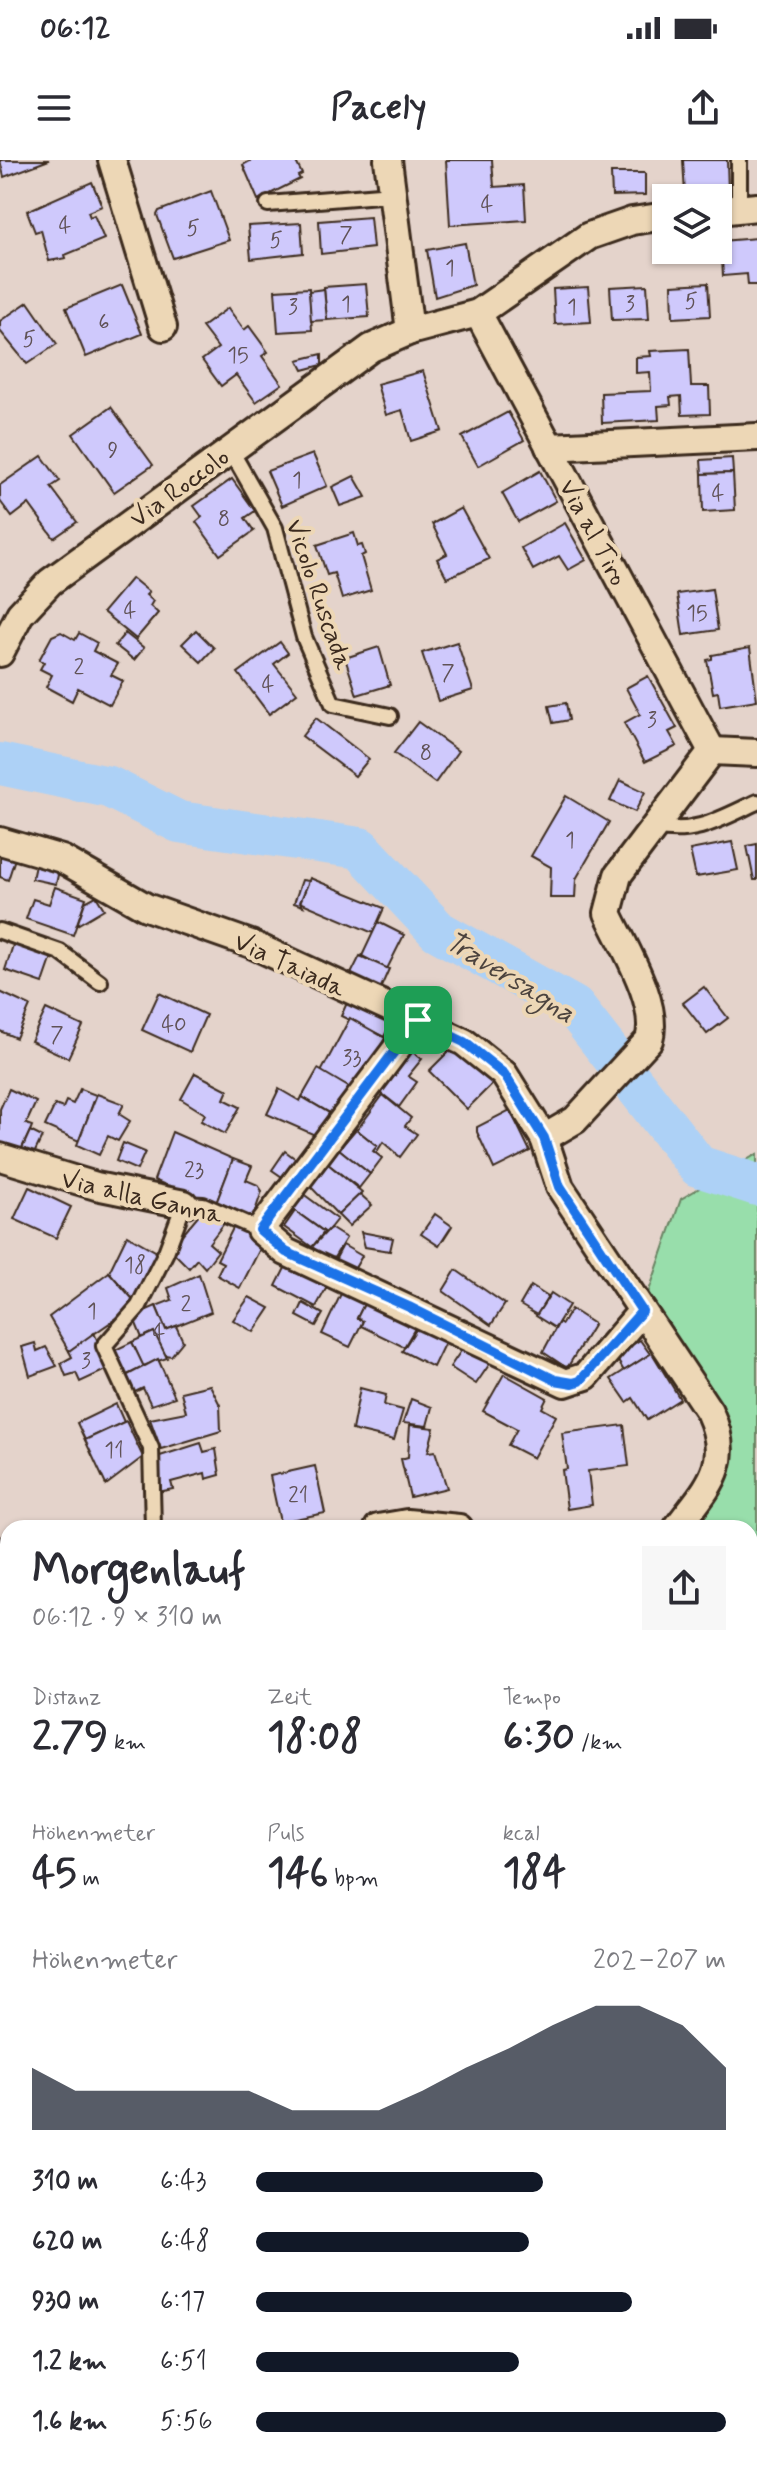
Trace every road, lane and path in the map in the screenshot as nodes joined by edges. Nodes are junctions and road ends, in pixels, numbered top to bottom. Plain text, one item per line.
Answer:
1 (112, 160) edge
2 (388, 160) edge
3 (739, 160) edge
4 (392, 194) junction
5 (268, 204) dead end
6 (738, 209) edge
7 (652, 218) edge
8 (478, 313) junction
9 (163, 327) dead end
10 (410, 331) junction
11 (757, 437) edge
12 (549, 447) junction
13 (230, 449) junction
14 (0, 653) edge
15 (390, 716) dead end
16 (712, 751) junction
17 (757, 753) edge
18 (757, 802) edge
19 (656, 827) junction
20 (0, 841) edge
21 (0, 931) edge
22 (100, 982) dead end
23 (418, 1020) junction
24 (544, 1138) junction
25 (0, 1157) edge
26 (184, 1204) junction
27 (260, 1230) junction
28 (642, 1311) junction
29 (153, 1520) edge
30 (683, 1520) edge

1 - 9 street
2 - 4 street
3 - 6 lane
4 - 5 lane
4 - 10 street
7 - 8 street, Via Roccolo
8 - 10 street, Via Roccolo
8 - 12 street, Via al Tiro
10 - 13 street, Via Roccolo
11 - 12 street
12 - 16 street, Via al Tiro
13 - 14 street, Via Roccolo
13 - 15 lane, Vicolo Ruscada
16 - 17 street
16 - 19 street
18 - 19 lane
19 - 24 street
20 - 23 street, Via Taiada
21 - 22 lane
23 - 24 street, Via Taiada
23 - 27 street
24 - 28 street, Via Taiada
25 - 26 street, Via alla Ganna
26 - 27 lane, Via alla Ganna
26 - 29 lane
27 - 28 street
28 - 30 street, Via Taiada

